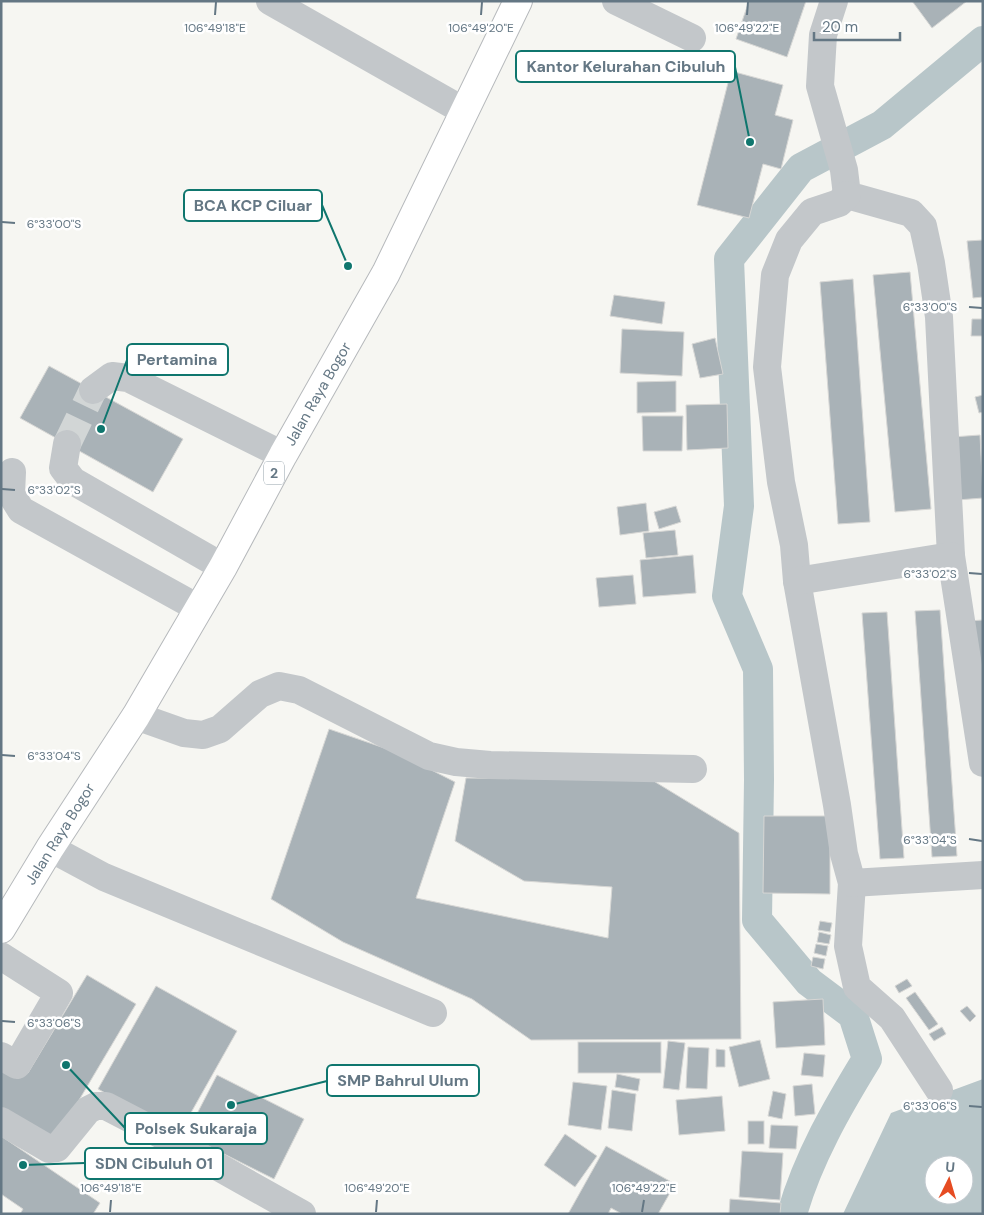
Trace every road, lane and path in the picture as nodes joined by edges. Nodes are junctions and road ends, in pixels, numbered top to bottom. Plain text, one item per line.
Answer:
1 (270, 1) edge
2 (518, 1) edge
3 (616, 1) edge
4 (834, 1) edge
5 (692, 38) dead end
6 (464, 111) junction
7 (846, 183) junction
8 (93, 390) tunnel mouth
9 (67, 444) tunnel mouth
10 (283, 455) junction
11 (12, 472) dead end
12 (951, 556) junction
13 (223, 567) junction
14 (796, 581) junction
15 (198, 608) junction
16 (136, 716) junction
17 (983, 763) edge
18 (693, 769) dead end
19 (50, 848) junction
20 (983, 875) edge
21 (852, 883) junction
22 (1, 929) edge
23 (1, 956) edge
24 (433, 1013) dead end
25 (1, 1056) edge
26 (939, 1090) dead end
27 (1, 1121) edge
28 (302, 1214) edge

1 - 6 street
2 - 6 highway, Jalan Raya Bogor / 2
3 - 5 street
4 - 7 street
6 - 10 highway, Jalan Raya Bogor / 2
7 - 12 street
7 - 14 street
8 - 10 street
9 - 13 street
10 - 13 highway, Jalan Raya Bogor / 2
11 - 15 street
12 - 14 street
12 - 17 street
13 - 15 highway, Jalan Raya Bogor / 2
14 - 21 street
15 - 16 highway, Jalan Raya Bogor / 2
16 - 18 street
16 - 19 highway, Jalan Raya Bogor / 2
19 - 22 highway, Jalan Raya Bogor / 2
19 - 24 street
20 - 21 street
21 - 26 street
23 - 25 street
27 - 28 street

